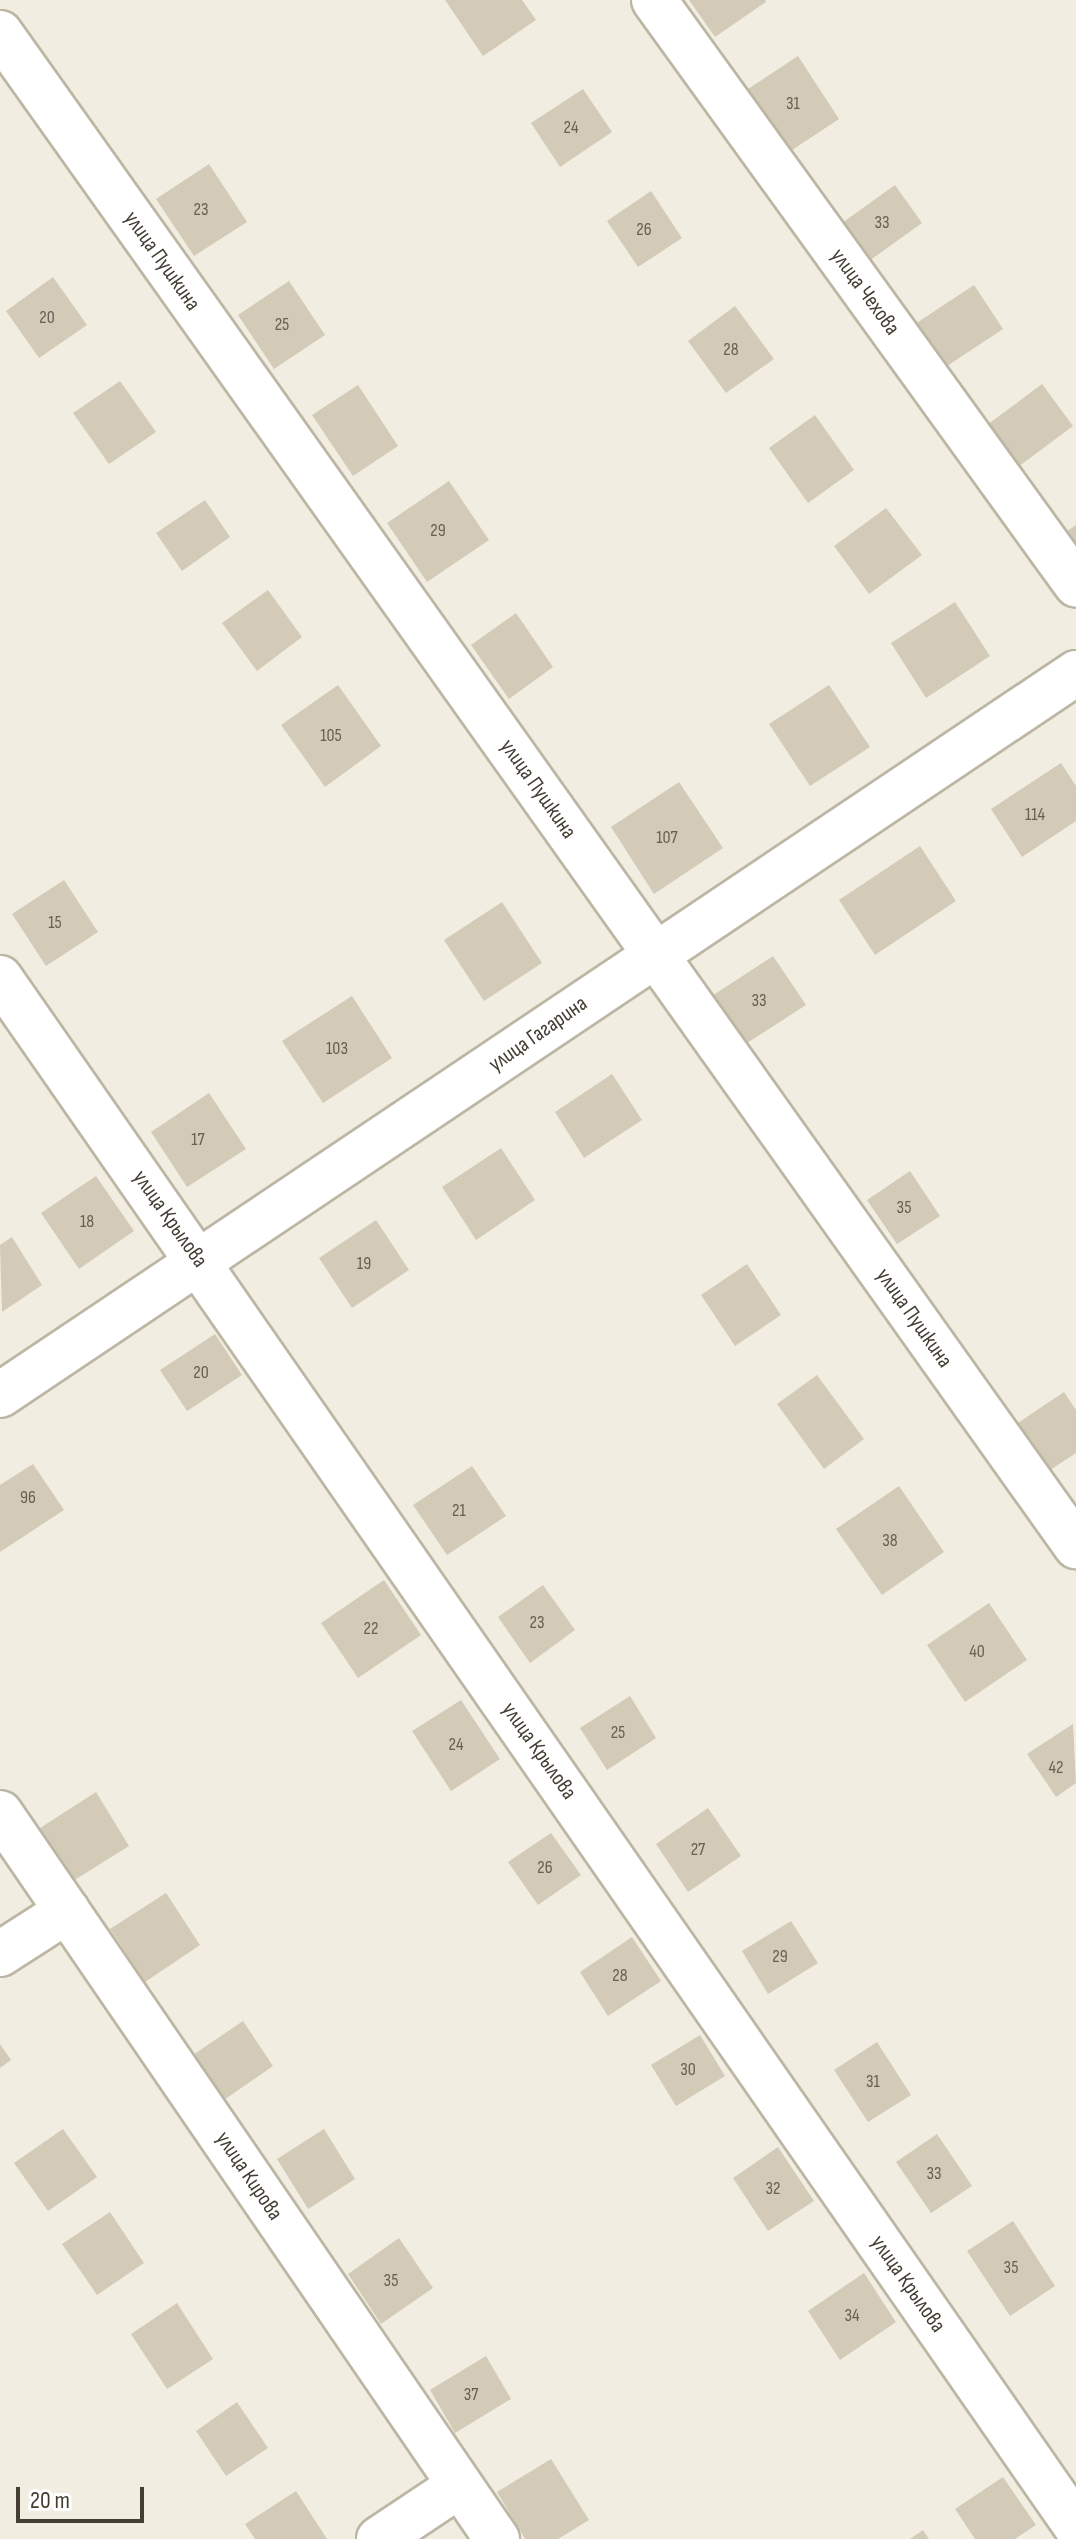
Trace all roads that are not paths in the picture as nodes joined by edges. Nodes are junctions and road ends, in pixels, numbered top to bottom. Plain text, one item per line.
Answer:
1 (654, 0) edge
2 (0, 33) edge
3 (1076, 584) edge
4 (1076, 673) edge
5 (655, 954) junction
6 (0, 978) edge
7 (202, 1265) junction
8 (0, 1395) edge
9 (1076, 1546) edge
10 (0, 1813) edge
11 (67, 1911) junction
12 (0, 1954) edge
13 (460, 2485) junction
14 (1076, 2526) edge
15 (379, 2539) edge
16 (497, 2539) edge

1 - 3 street, улица Чехова
2 - 5 street, улица Пушкина
4 - 5 street, улица Гагарина
5 - 7 street, улица Гагарина
5 - 9 street, улица Пушкина
6 - 7 street, улица Крылова
7 - 8 street, улица Гагарина
7 - 14 street, улица Крылова
10 - 11 street, улица Кирова
11 - 12 street
11 - 13 street, улица Кирова
13 - 15 street
13 - 16 street, улица Кирова

